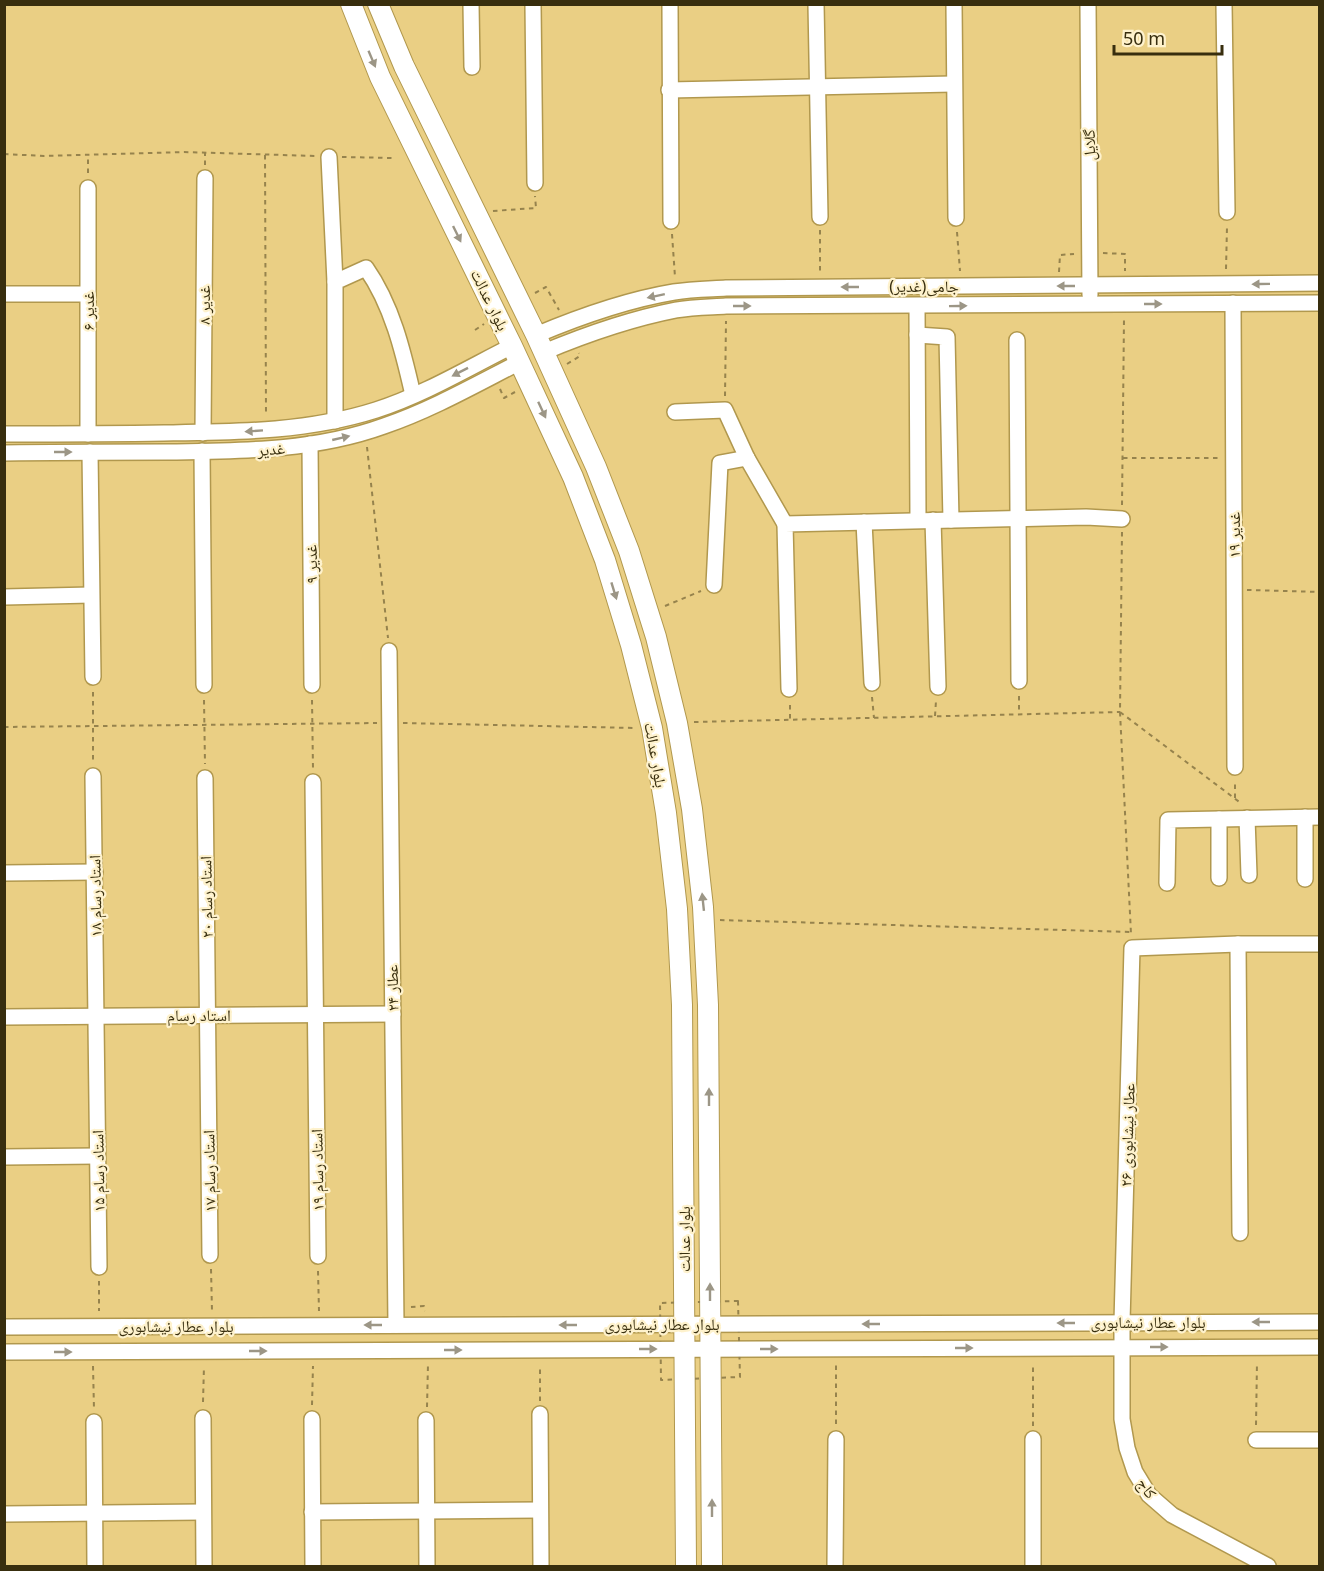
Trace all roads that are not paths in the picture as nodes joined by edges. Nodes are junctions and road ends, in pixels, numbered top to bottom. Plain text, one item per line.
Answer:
1 (351, 4) edge
2 (378, 4) edge
3 (471, 4) edge
4 (533, 4) edge
5 (670, 4) edge
6 (816, 4) edge
7 (954, 4) edge
8 (1088, 4) edge
9 (1224, 4) edge
10 (472, 67) dead end
11 (953, 84) junction
12 (818, 87) junction
13 (669, 90) junction
14 (330, 157) road end
15 (205, 178) dead end
16 (535, 183) road end
17 (88, 188) road end
18 (1227, 213) road end
19 (820, 217) road end
20 (956, 218) road end
21 (671, 221) road end
22 (335, 282) junction
23 (1320, 283) edge
24 (1090, 286) junction
25 (4, 294) edge
26 (88, 294) junction
27 (1233, 303) junction
28 (1320, 303) edge
29 (1090, 304) junction
30 (917, 306) junction
31 (917, 335) junction
32 (1017, 340) dead end
33 (540, 343) junction
34 (516, 354) junction
35 (413, 395) junction
36 (675, 412) dead end
37 (335, 421) junction
38 (203, 433) junction
39 (4, 434) edge
40 (88, 434) junction
41 (310, 444) junction
42 (202, 451) junction
43 (90, 452) junction
44 (4, 453) edge
45 (747, 458) junction
46 (1017, 519) junction
47 (1122, 519) road end
48 (925, 520) junction
49 (951, 520) junction
50 (864, 522) junction
51 (785, 524) junction
52 (714, 585) road end
53 (92, 596) junction
54 (4, 597) edge
55 (389, 651) road end
56 (93, 677) road end
57 (1018, 681) road end
58 (872, 683) road end
59 (204, 685) road end
60 (312, 685) road end
61 (938, 687) dead end
62 (789, 689) dead end
63 (1235, 767) dead end
64 (93, 776) road end
65 (205, 778) road end
66 (313, 782) road end
67 (1246, 812) junction
68 (1312, 817) edge
69 (1219, 819) junction
70 (95, 872) junction
71 (4, 873) edge
72 (1249, 875) dead end
73 (1220, 878) dead end
74 (1305, 879) dead end
75 (1167, 883) dead end
76 (1239, 944) junction
77 (1320, 944) edge
78 (316, 1014) junction
79 (393, 1014) junction
80 (207, 1015) junction
81 (96, 1016) junction
82 (4, 1017) edge
83 (98, 1156) junction
84 (4, 1157) edge
85 (1240, 1233) dead end
86 (210, 1255) road end
87 (318, 1256) road end
88 (99, 1267) road end
89 (1320, 1322) edge
90 (1122, 1323) junction
91 (684, 1324) junction
92 (710, 1324) junction
93 (396, 1325) junction
94 (4, 1327) edge
95 (1320, 1347) edge
96 (1122, 1348) junction
97 (685, 1349) junction
98 (711, 1349) junction
99 (4, 1352) edge
100 (540, 1414) road end
101 (203, 1418) road end
102 (312, 1419) road end
103 (426, 1420) dead end
104 (94, 1422) road end
105 (836, 1439) road end
106 (1033, 1439) road end
107 (1256, 1440) road end
108 (1320, 1440) edge
109 (540, 1510) junction
110 (427, 1511) junction
111 (203, 1512) junction
112 (312, 1512) junction
113 (95, 1513) junction
114 (4, 1514) edge
115 (95, 1566) edge
116 (204, 1566) edge
117 (313, 1566) edge
118 (427, 1566) edge
119 (541, 1566) edge
120 (686, 1566) edge
121 (712, 1566) edge
122 (835, 1566) edge
123 (1033, 1566) edge
124 (1268, 1566) edge

1 -> 34 main road, بلوار عدالت
2 - 33 main road, بلوار عدالت
3 - 10 street
4 - 16 street
5 - 13 street
6 - 12 street
7 - 11 street
8 - 24 street, گلایل
9 - 18 street
11 - 12 street
11 - 20 street
12 - 13 street
12 - 19 street
13 - 21 street
14 - 22 street
15 - 38 street, غدیر ۸
17 - 26 street, غدیر ۶
22 - 35 street
22 - 37 street
23 -> 24 street, جامی(غدیر)
24 - 29 street, گلایل
24 -> 33 street, جامی(غدیر)
25 - 26 street
26 - 40 street, غدیر ۶
27 - 28 street, جامی(غدیر)
29 -> 27 street, جامی(غدیر)
27 - 63 street, غدیر ۱۹
30 -> 29 street, جامی(غدیر)
30 - 31 street
33 -> 30 street, جامی(غدیر)
31 - 48 street
31 - 49 street
32 - 46 street
33 - 34 main road
92 -> 33 main road, بلوار عدالت
34 -> 35 street, غدیر
41 -> 34 street, غدیر
34 -> 91 main road, بلوار عدالت
35 - 37 street, غدیر
36 - 45 street
37 -> 38 street, غدیر
38 - 40 street, غدیر
39 - 40 street, غدیر
41 - 42 street, غدیر
41 - 60 street, غدیر ۹
42 - 43 street, غدیر
42 - 59 street
44 -> 43 street, غدیر
43 - 53 street
45 - 51 street
45 - 52 street
46 - 47 street
46 - 49 street
46 - 57 street
48 - 49 street
48 - 50 street
48 - 61 street
50 - 51 street
50 - 58 street
51 - 62 street
53 - 54 street
53 - 56 street
55 - 79 street, عطار ۲۴
64 - 70 street, استاد رسام ۱۸
65 - 80 street, استاد رسام ۲۰
66 - 78 street, استاد رسام ۱۹
67 - 68 street
67 - 69 street
67 - 72 street
68 - 74 street
69 - 73 street
69 - 75 street
70 - 71 street
70 - 81 street, استاد رسام ۱۸
76 - 77 street
76 - 85 street
76 - 90 street, عطار نیشابوری ۲۶
78 - 79 street, استاد رسام
78 - 80 street, استاد رسام
78 - 87 street, استاد رسام ۱۹
79 - 93 street, عطار ۲۴
80 - 81 street, استاد رسام
80 - 86 street, استاد رسام ۱۷
81 - 82 street, استاد رسام
81 - 83 street, استاد رسام ۱۵
83 - 84 street
83 - 88 street, استاد رسام ۱۵
89 -> 90 street, بلوار عطار نیشابوری
90 -> 92 street, بلوار عطار نیشابوری
90 - 96 street, عطار نیشابوری ۲۶
91 - 92 street, بلوار عطار نیشابوری
91 -> 93 street, بلوار عطار نیشابوری
91 - 97 main road, بلوار عدالت
92 - 98 main road, بلوار عدالت
93 -> 94 street, بلوار عطار نیشابوری
96 -> 95 street, بلوار عطار نیشابوری
98 -> 96 street, بلوار عطار نیشابوری
96 - 124 street, کاج
97 - 98 street, بلوار عطار نیشابوری
99 -> 97 street, بلوار عطار نیشابوری
97 - 120 main road, بلوار عدالت
121 -> 98 main road, بلوار عدالت
100 - 109 street
101 - 111 street
102 - 112 street
103 - 110 street
104 - 113 street
105 - 122 street
106 - 123 street
107 - 108 street
109 - 110 street
109 - 119 street
110 - 112 street
110 - 118 street
111 - 113 street
111 - 116 street
112 - 117 street
113 - 114 street
113 - 115 street

